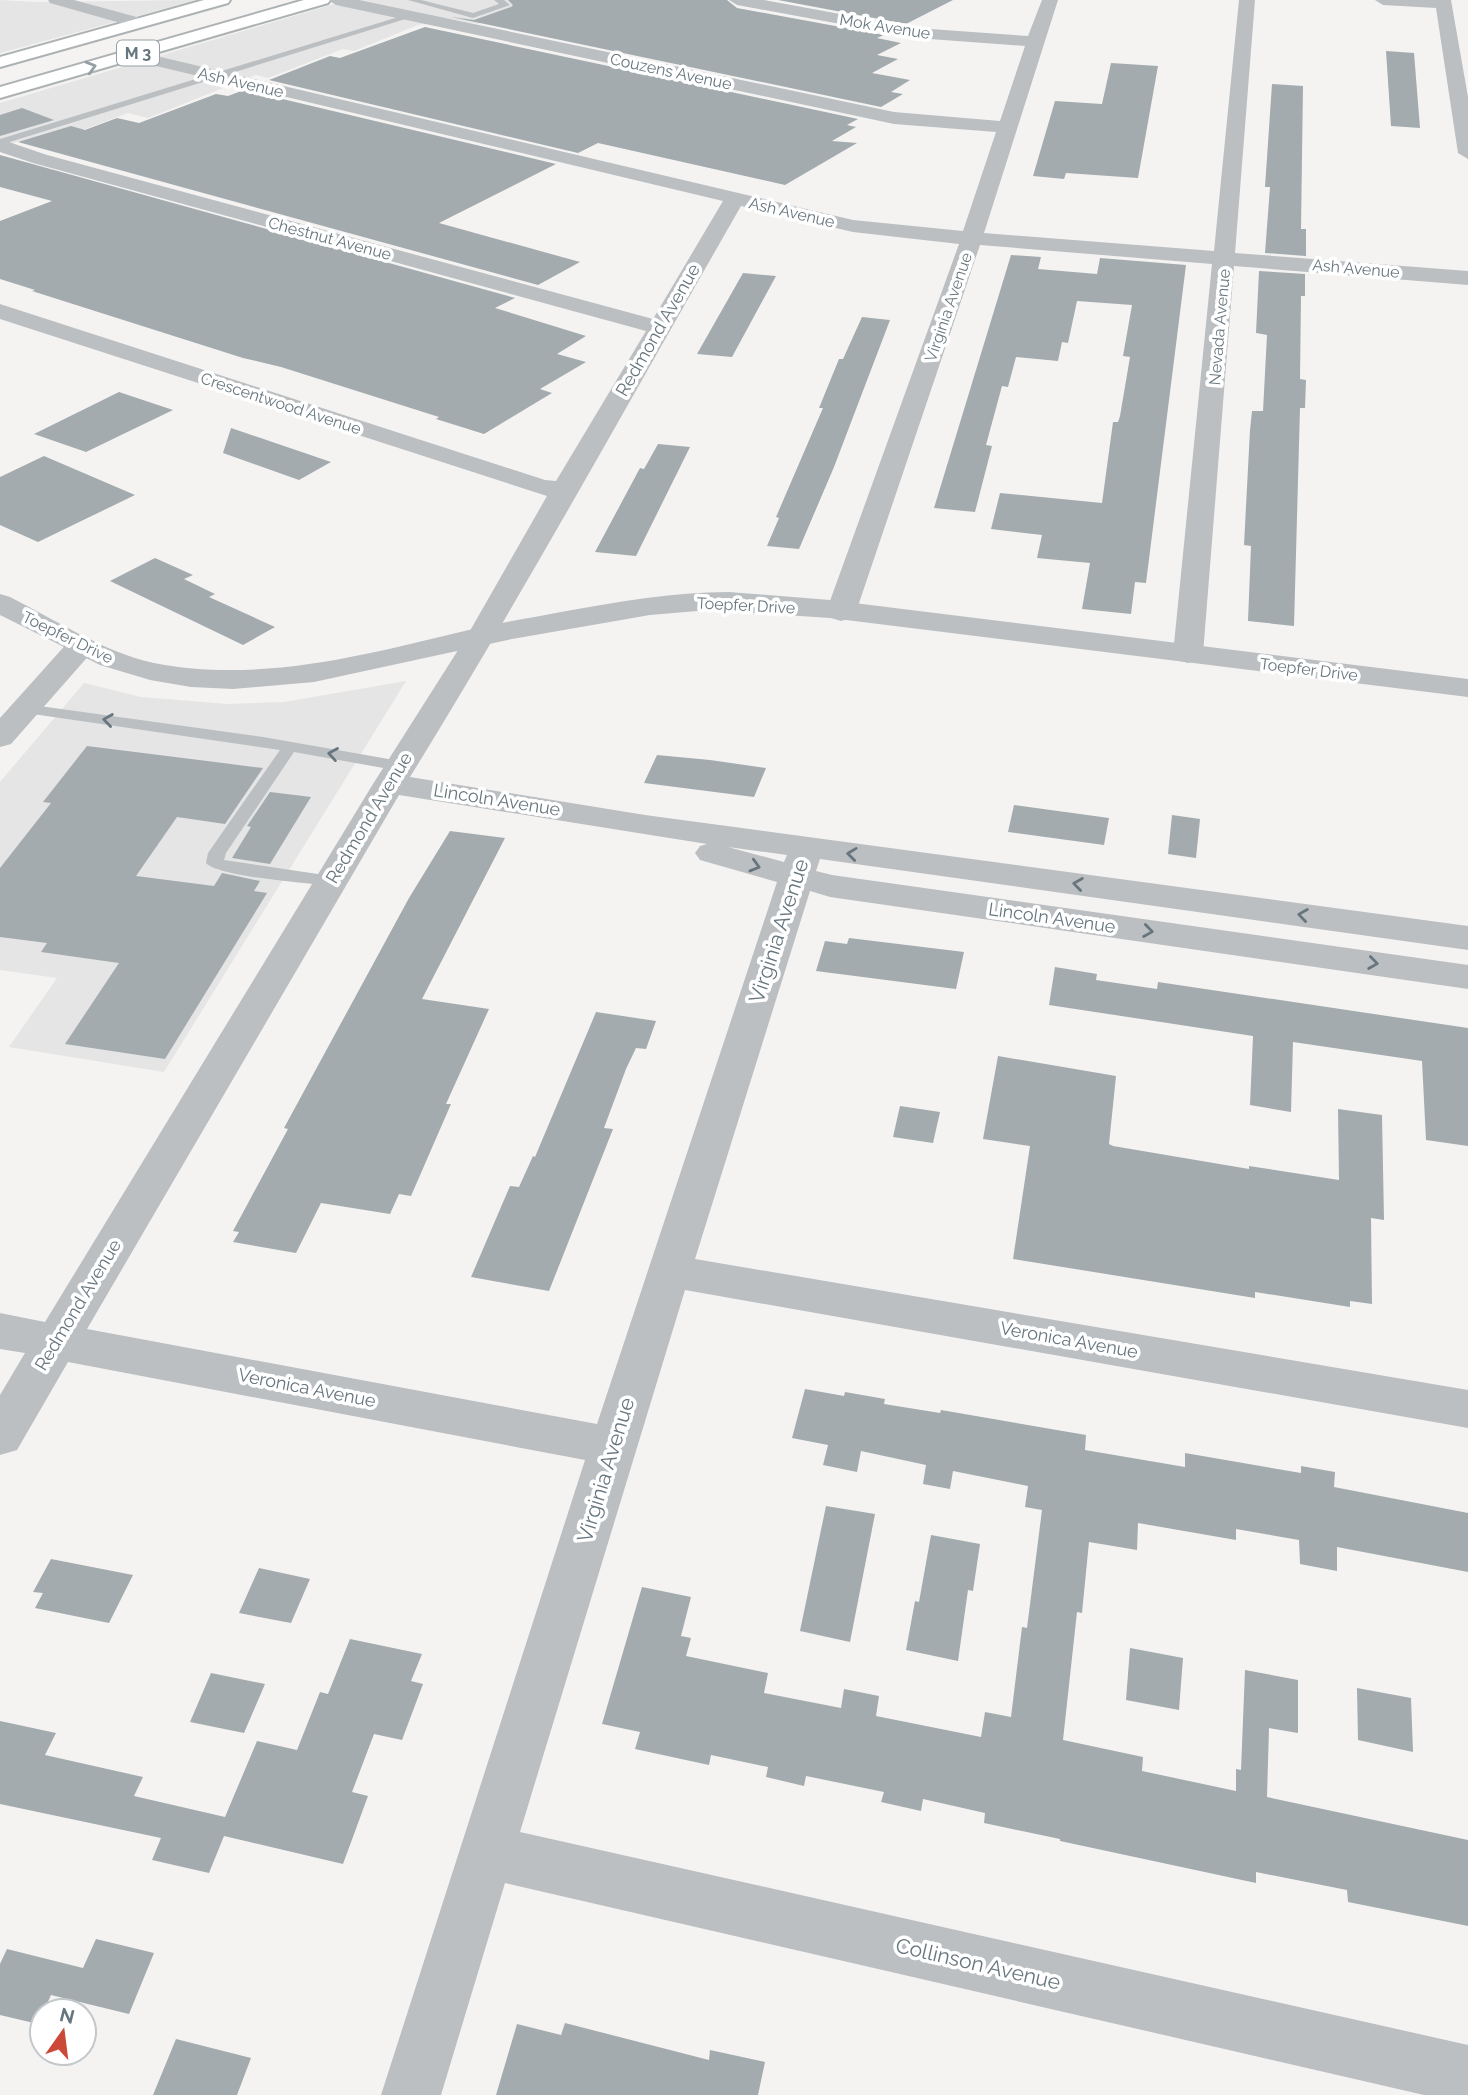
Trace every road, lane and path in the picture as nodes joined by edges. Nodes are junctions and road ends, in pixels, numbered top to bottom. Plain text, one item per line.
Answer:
1 (56, 0) edge
2 (223, 0) edge
3 (322, 0) edge
4 (336, 0) edge
5 (737, 0) edge
6 (1051, 0) edge
7 (1247, 0) edge
8 (1383, 0) edge
9 (504, 1) edge
10 (1444, 2) edge
11 (412, 8) edge
12 (246, 9) edge
13 (138, 23) junction
14 (1449, 32) junction
15 (1468, 33) edge
16 (1035, 42) junction
17 (131, 55) junction
18 (0, 62) edge
19 (217, 76) junction
20 (0, 93) edge
21 (1008, 127) junction
22 (0, 144) edge
23 (1468, 153) edge
24 (735, 199) junction
25 (972, 237) junction
26 (1226, 257) junction
27 (1468, 278) edge
28 (0, 311) edge
29 (661, 328) junction
30 (564, 490) junction
31 (0, 603) edge
32 (841, 612) junction
33 (482, 636) junction
34 (81, 646) junction
35 (1188, 654) junction
36 (1468, 688) edge
37 (25, 709) junction
38 (0, 737) edge
39 (290, 747) junction
40 (395, 775) junction
41 (801, 863) junction
42 (331, 881) junction
43 (1468, 938) edge
44 (1468, 977) edge
45 (670, 1270) junction
46 (0, 1331) edge
47 (56, 1341) junction
48 (1468, 1409) edge
49 (0, 1436) edge
50 (613, 1446) junction
51 (487, 1852) junction
52 (1468, 2075) edge
53 (411, 2095) edge

1 - 13 street
2 - 12 main road
2 - 13 main road, M 3
3 - 12 main road, M 3
4 - 11 street, Couzens Avenue
5 - 16 street, Mok Avenue
6 - 16 street, Virginia Avenue
7 - 26 street, Nevada Avenue
8 - 10 street
9 - 11 lane
10 - 14 street
11 - 19 lane
11 - 21 street, Couzens Avenue
12 - 17 main road, M 3
13 - 18 main road, M 3
14 - 15 street
14 - 23 street
16 - 21 street, Virginia Avenue
17 - 19 street, Ash Avenue
20 -> 17 main road, M 3
19 - 22 lane
19 - 24 street, Ash Avenue
21 - 25 street, Virginia Avenue
22 - 29 street, Chestnut Avenue
24 - 25 street, Ash Avenue
24 - 29 street, Redmond Avenue
25 - 26 street, Ash Avenue
25 - 32 street, Virginia Avenue
26 - 27 street, Ash Avenue
26 - 35 street, Nevada Avenue
28 - 30 street, Crescentwood Avenue
29 - 30 street, Redmond Avenue
30 - 33 street, Redmond Avenue
31 - 34 street, Toepfer Drive
32 - 33 street, Toepfer Drive
32 - 35 street, Toepfer Drive
33 - 34 street, Toepfer Drive
33 - 40 street, Redmond Avenue
34 - 37 street
35 - 36 street, Toepfer Drive
37 - 38 street
39 -> 37 lane
40 -> 39 lane
39 - 42 lane
40 - 41 street, Lincoln Avenue
40 - 42 street, Redmond Avenue
43 -> 41 street, Lincoln Avenue
41 -> 44 street, Lincoln Avenue
41 - 45 street, Virginia Avenue
42 - 47 street, Redmond Avenue
45 - 48 street, Veronica Avenue
45 - 50 street, Virginia Avenue
46 - 47 street, Veronica Avenue
47 - 49 street, Redmond Avenue
47 - 50 street, Veronica Avenue
50 - 51 street, Virginia Avenue
51 - 52 street, Collinson Avenue
51 - 53 street, Virginia Avenue

